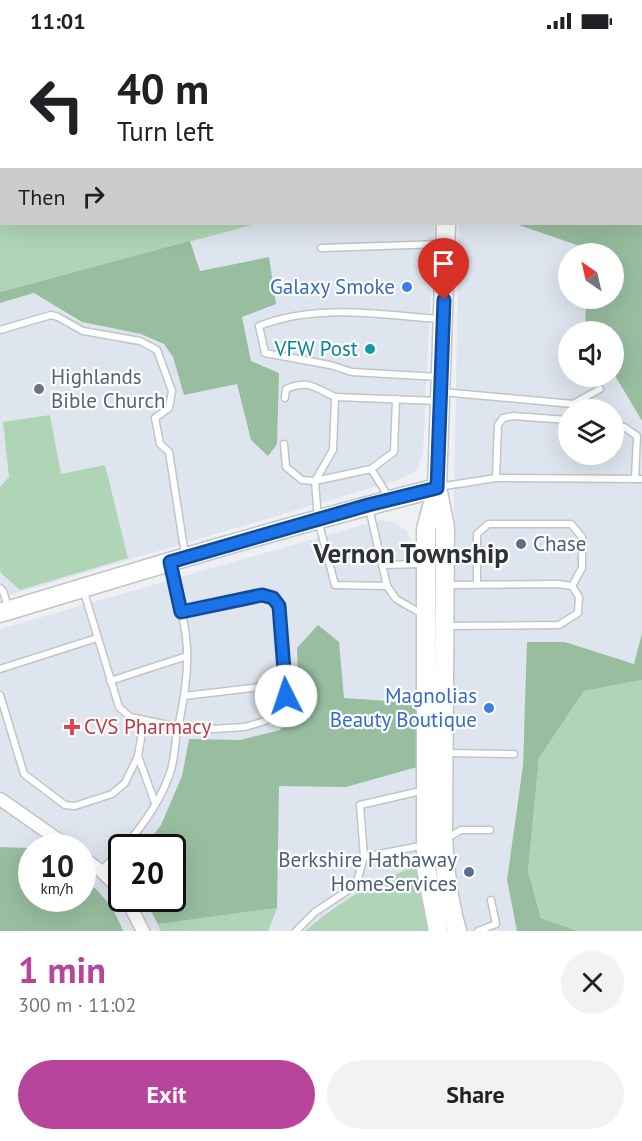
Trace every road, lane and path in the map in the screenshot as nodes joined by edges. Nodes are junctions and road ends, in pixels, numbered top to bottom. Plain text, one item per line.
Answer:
1 (447, 225) edge
2 (446, 244) junction
3 (321, 248) dead end
4 (443, 319) junction
5 (0, 330) edge
6 (600, 389) dead end
7 (442, 390) junction
8 (335, 397) junction
9 (285, 398) dead end
10 (396, 399) junction
11 (558, 419) edge
12 (624, 427) edge
13 (284, 444) dead end
14 (371, 469) junction
15 (496, 478) junction
16 (639, 479) edge
17 (315, 481) junction
18 (437, 488) junction
19 (390, 500) junction
20 (368, 505) junction
21 (318, 520) junction
22 (178, 560) junction
23 (426, 564) junction
24 (382, 565) junction
25 (477, 584) junction
26 (443, 585) junction
27 (387, 586) junction
28 (572, 586) junction
29 (0, 588) edge
30 (82, 588) junction
31 (4, 612) edge
32 (181, 612) junction
33 (426, 616) junction
34 (444, 626) junction
35 (97, 638) junction
36 (187, 656) junction
37 (0, 669) edge
38 (110, 681) junction
39 (261, 687) dead end
40 (0, 695) edge
41 (184, 696) junction
42 (144, 720) junction
43 (178, 727) junction
44 (443, 752) junction
45 (514, 754) dead end
46 (138, 756) junction
47 (425, 790) junction
48 (1, 802) edge
49 (155, 803) junction
50 (489, 830) dead end
51 (49, 834) edge
52 (135, 834) edge
53 (434, 843) junction
54 (364, 857) junction
55 (108, 863) edge
56 (96, 867) edge
57 (101, 871) junction
58 (108, 878) edge
59 (491, 900) dead end
60 (133, 912) edge
61 (143, 931) edge
62 (296, 931) edge
63 (438, 931) edge
64 (457, 931) edge
65 (478, 931) edge

1 - 2 main road
2 - 3 lane
2 - 4 main road
4 - 7 main road
4 - 7 lane
5 - 22 lane
6 - 7 lane
7 - 10 lane
7 - 18 main road
8 - 9 lane
8 - 10 lane
8 - 17 lane
10 - 14 lane
11 - 15 lane
12 - 16 lane
13 - 17 lane
14 - 17 lane
14 - 19 lane
15 - 16 lane
15 - 18 lane
17 - 21 lane
18 - 19 main road
18 - 23 main road
18 - 26 main road
19 - 20 main road
20 - 21 main road
20 - 24 lane
21 - 22 main road
21 - 27 lane
22 - 30 main road
22 - 32 lane
23 - 24 lane
23 - 33 main road
24 - 27 lane
25 - 26 lane
25 - 28 lane
25 - 28 lane
26 - 34 main road
27 - 33 lane
28 - 34 lane
29 - 31 lane
30 - 31 main road
30 - 35 lane
32 - 36 lane
32 - 43 lane
33 - 47 main road
34 - 44 main road
35 - 37 lane
35 - 38 lane
36 - 38 lane
36 - 41 lane
38 - 42 lane
39 - 41 lane
40 - 46 lane
41 - 43 lane
42 - 43 lane
42 - 46 lane
43 - 49 lane
44 - 45 lane
44 - 53 main road
46 - 49 lane
47 - 53 main road
47 - 54 lane
48 - 51 street
49 - 52 lane
50 - 53 lane
53 - 54 lane
53 - 63 main road
53 - 64 main road
54 - 62 lane
55 - 57 lane
56 - 57 street
57 - 58 street
59 - 65 lane
60 - 61 street

